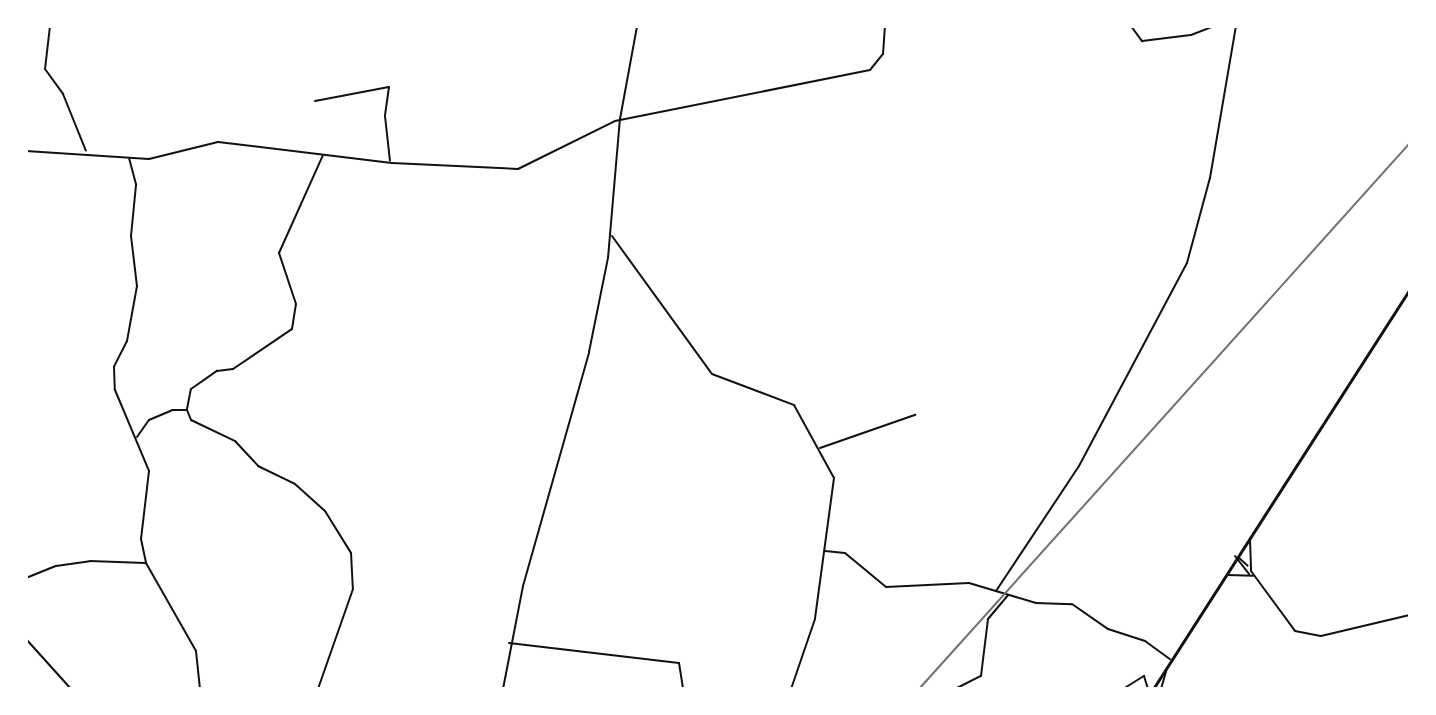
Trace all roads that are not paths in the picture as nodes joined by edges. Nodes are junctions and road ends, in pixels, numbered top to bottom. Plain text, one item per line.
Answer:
1 (50, 26) edge
2 (637, 26) edge
3 (885, 26) edge
4 (1131, 26) edge
5 (1215, 26) edge
6 (1236, 26) edge
7 (315, 101) dead end
8 (620, 119) junction
9 (26, 151) edge
10 (86, 152) junction
11 (323, 154) junction
12 (129, 157) junction
13 (390, 162) junction
14 (612, 236) junction
15 (1410, 288) edge
16 (187, 410) junction
17 (915, 415) dead end
18 (137, 437) junction
19 (819, 448) junction
20 (1410, 463) edge
21 (1410, 478) edge
22 (1253, 530) junction
23 (825, 551) junction
24 (1235, 556) junction
25 (146, 563) junction
26 (1249, 567) junction
27 (1252, 576) junction
28 (26, 578) edge
29 (1219, 582) junction
30 (996, 591) junction
31 (1008, 595) junction
32 (1410, 615) edge
33 (26, 639) edge
34 (509, 643) junction
35 (1170, 659) junction
36 (1167, 665) junction
37 (71, 689) edge
38 (200, 689) edge
39 (318, 689) edge
40 (503, 689) edge
41 (683, 689) edge
42 (791, 689) edge
43 (955, 689) edge
44 (1123, 689) edge
45 (1151, 689) edge
46 (1161, 689) edge

1 - 10 street
2 - 8 street
3 - 8 street
4 - 5 street
6 - 30 street
7 - 13 street
8 - 13 street
8 - 14 street
9 - 10 street
10 - 12 street
11 - 12 street
11 - 13 street
11 - 16 street
12 - 18 street
14 - 19 street
14 - 34 street
15 - 22 main road
16 - 18 street
16 - 39 street
17 - 19 street
18 - 25 street
19 - 23 street
20 - 21 street
22 - 24 main road
22 - 26 street
23 - 30 street
23 - 42 street
24 - 26 street
24 - 27 street
24 - 29 main road
25 - 28 street
25 - 38 street
26 - 27 street
27 - 29 street
27 - 32 street
29 - 35 main road
30 - 31 street
31 - 35 street
31 - 43 street
33 - 37 street
34 - 40 street
34 - 41 street
35 - 36 main road
36 - 45 main road
36 - 46 street
44 - 45 street

